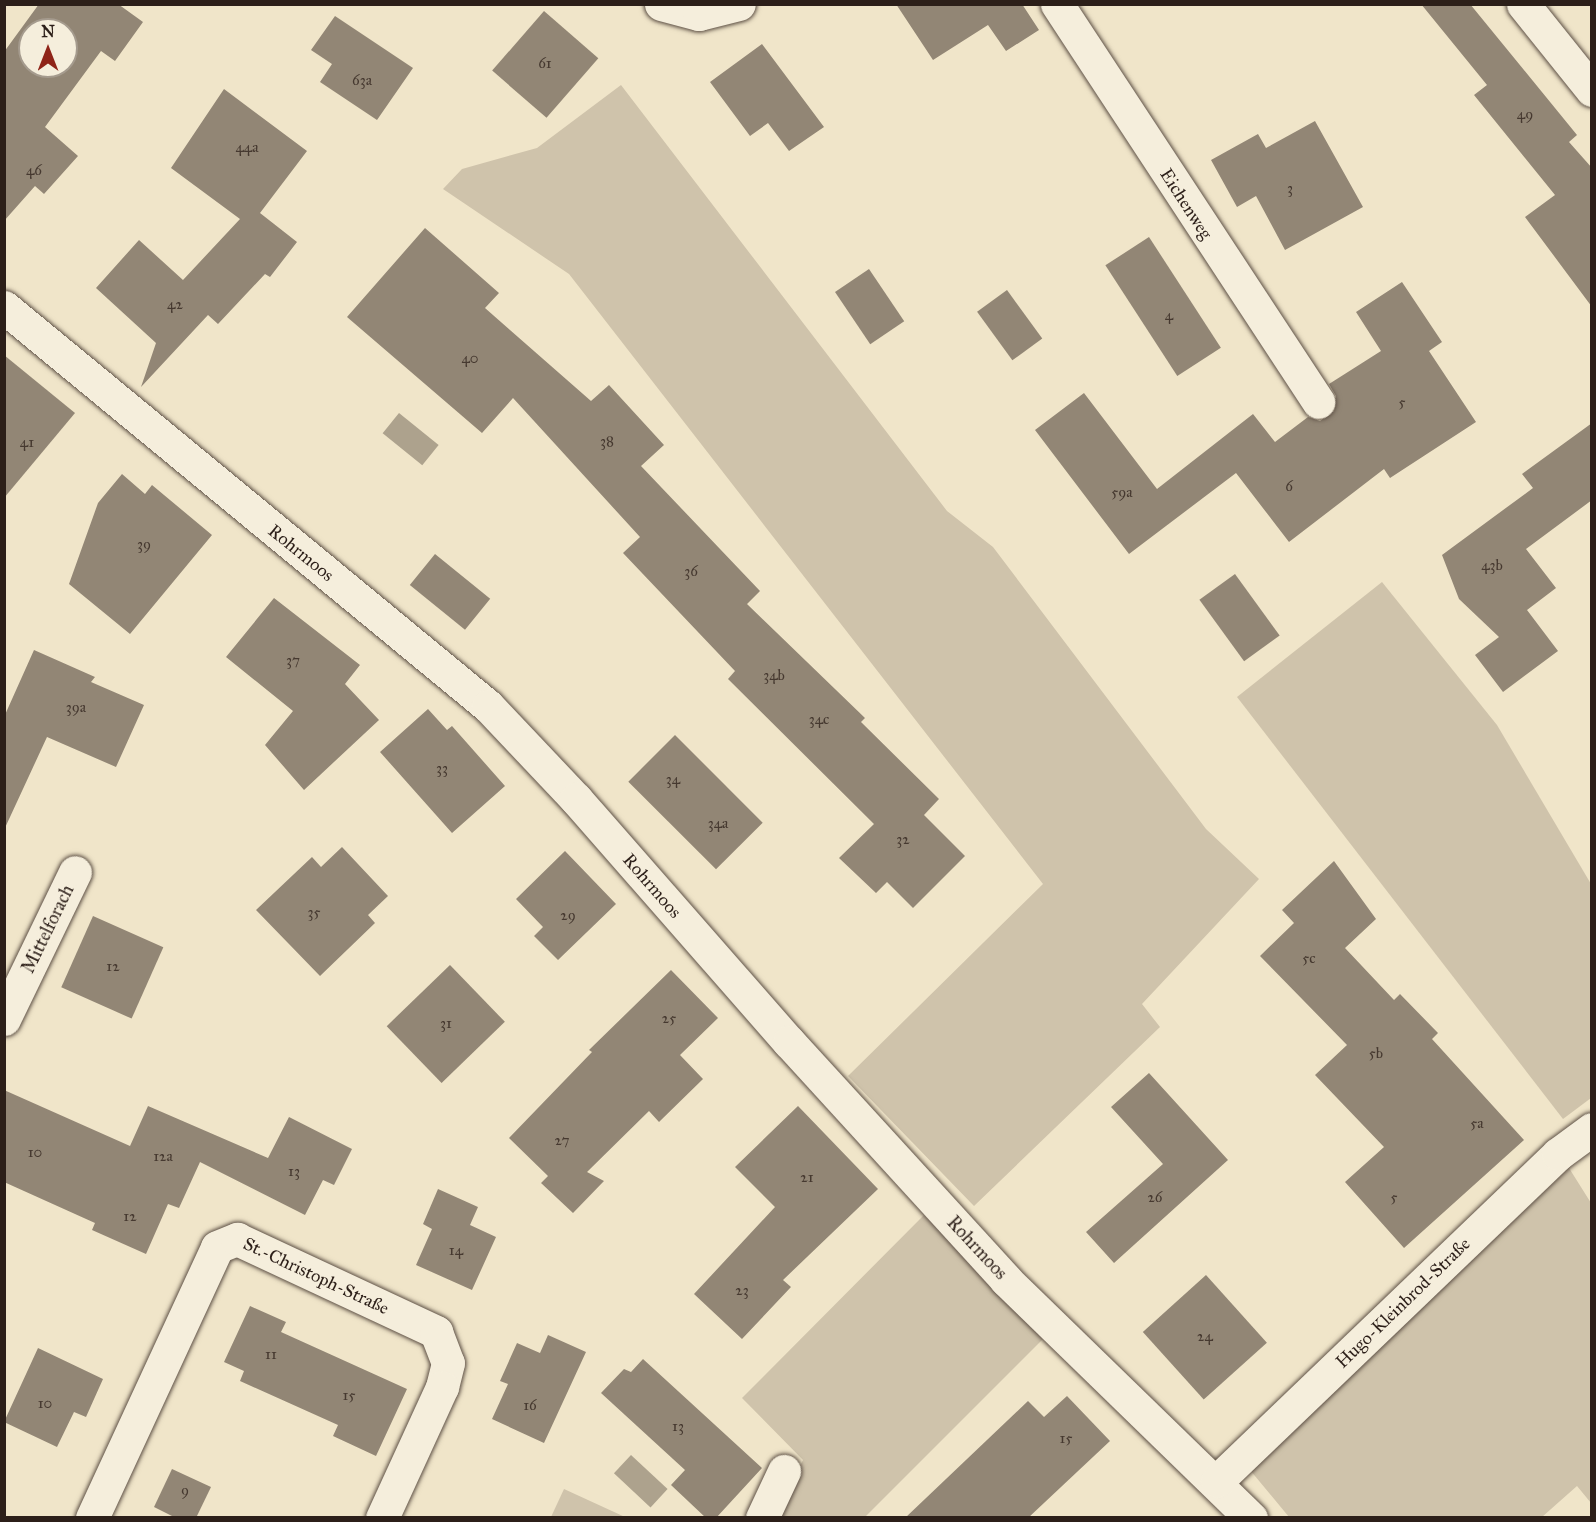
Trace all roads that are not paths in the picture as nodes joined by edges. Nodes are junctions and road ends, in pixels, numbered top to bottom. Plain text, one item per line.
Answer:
1 (662, 4) edge
2 (739, 4) edge
3 (1057, 4) edge
4 (1522, 4) edge
5 (1592, 90) edge
6 (4, 307) edge
7 (1318, 402) dead end
8 (75, 872) dead end
9 (4, 1019) edge
10 (1592, 1128) edge
11 (784, 1471) dead end
12 (1217, 1481) junction
13 (92, 1518) edge
14 (382, 1518) edge
15 (762, 1518) edge
16 (1251, 1518) edge

1 - 2 street
3 - 7 street, Eichenweg
4 - 5 street
6 - 12 street, Rohrmoos
8 - 9 street, Mittelforach
10 - 12 street, Hugo-Kleinbrod-Straße
11 - 15 street
12 - 16 street, Rohrmoos
13 - 14 street, St.-Christoph-Straße

